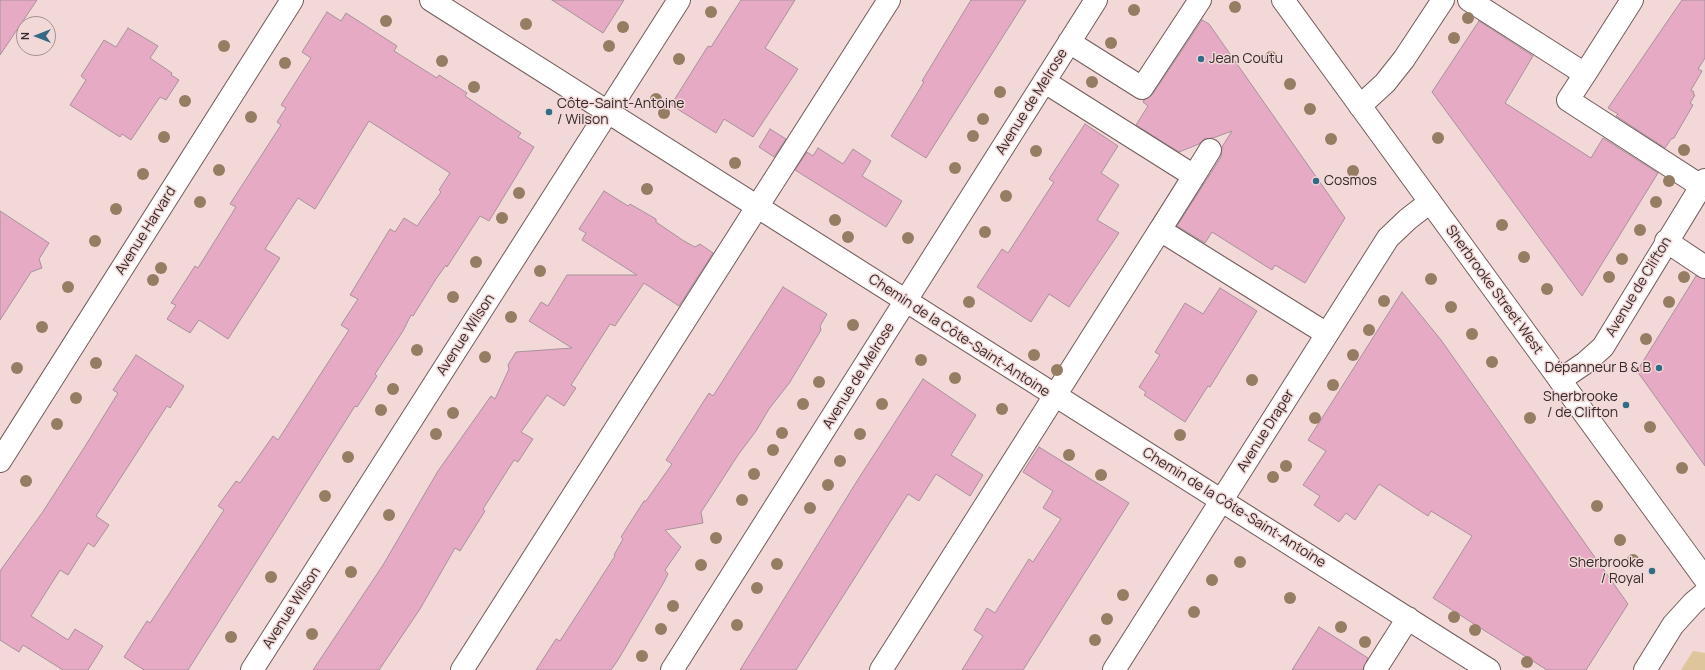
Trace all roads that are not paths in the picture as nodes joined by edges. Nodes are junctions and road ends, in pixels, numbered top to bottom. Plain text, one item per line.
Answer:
1 (292, 0) edge
2 (431, 0) edge
3 (680, 0) edge
4 (889, 0) edge
5 (1096, 0) edge
6 (1200, 0) edge
7 (1283, 0) edge
8 (1443, 0) edge
9 (1469, 0) edge
10 (1632, 0) edge
11 (1070, 42) junction
12 (1584, 74) junction
13 (1045, 82) junction
14 (1360, 106) junction
15 (608, 112) junction
16 (1210, 150) dead end
17 (1194, 176) junction
18 (1703, 183) edge
19 (1430, 202) junction
20 (758, 207) junction
21 (1160, 230) junction
22 (1666, 241) junction
23 (1705, 267) edge
24 (906, 301) junction
25 (1328, 334) junction
26 (1560, 380) junction
27 (1055, 397) junction
28 (0, 462) edge
29 (1222, 501) junction
30 (1705, 579) edge
31 (1705, 593) edge
32 (1408, 618) junction
33 (252, 670) edge
34 (462, 670) edge
35 (672, 670) edge
36 (881, 670) edge
37 (1114, 670) edge
38 (1375, 670) edge
39 (1489, 670) edge
40 (1645, 670) edge

1 - 28 street, Avenue Harvard
2 - 15 street, Chemin de la Côte-Saint-Antoine
3 - 15 street, Avenue Wilson
4 - 20 street
5 - 11 street, Avenue de Melrose
6 - 11 street
7 - 14 street, Sherbrooke Street West
8 - 14 street
9 - 12 street
10 - 12 street
11 - 13 street, Avenue de Melrose
12 - 18 street
13 - 17 street
13 - 24 street, Avenue de Melrose
14 - 19 street, Sherbrooke Street West
15 - 20 street, Chemin de la Côte-Saint-Antoine
15 - 33 street, Avenue Wilson
16 - 17 street
17 - 21 street
18 - 22 street, Avenue de Clifton
19 - 25 street, Avenue Draper
19 - 26 street, Sherbrooke Street West
20 - 24 street, Chemin de la Côte-Saint-Antoine
20 - 34 street
21 - 25 street
21 - 27 street
22 - 23 street
22 - 26 street, Avenue de Clifton
24 - 27 street, Chemin de la Côte-Saint-Antoine
24 - 35 street, Avenue de Melrose
25 - 29 street, Avenue Draper
26 - 30 street, Sherbrooke Street West
27 - 29 street, Chemin de la Côte-Saint-Antoine
27 - 36 street
29 - 32 street, Chemin de la Côte-Saint-Antoine
29 - 37 street, Avenue Draper
31 - 40 street
32 - 38 street
32 - 39 street, Chemin de la Côte-Saint-Antoine

